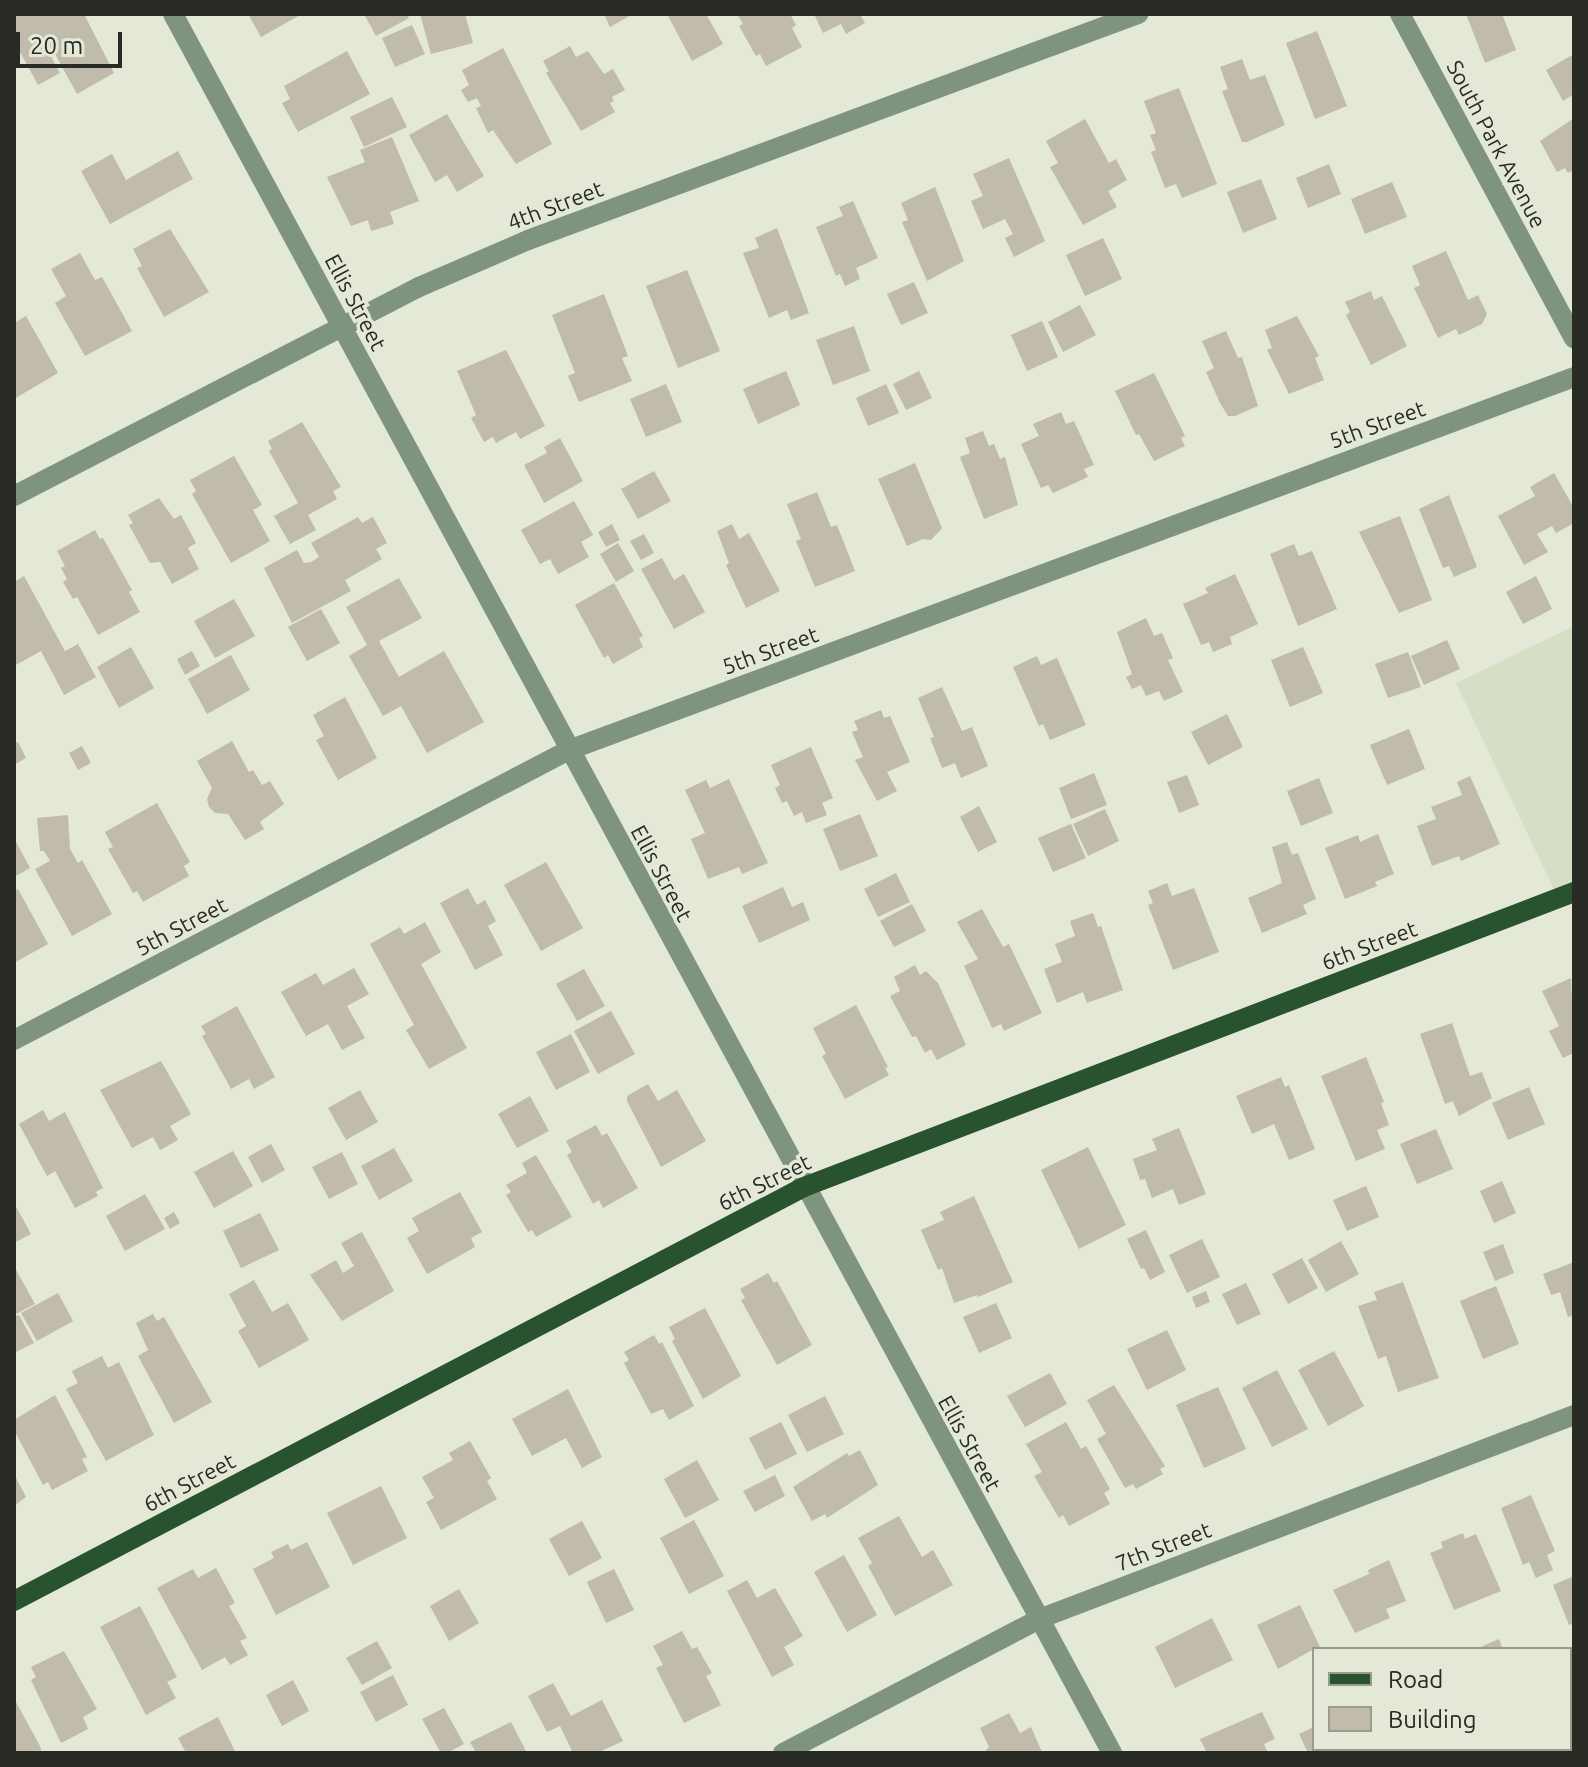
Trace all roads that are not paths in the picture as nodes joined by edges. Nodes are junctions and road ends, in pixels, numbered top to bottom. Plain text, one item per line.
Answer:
1 (173, 14) edge
2 (1138, 14) edge
3 (1400, 14) edge
4 (342, 325) junction
5 (1574, 338) edge
6 (1574, 377) edge
7 (14, 496) edge
8 (569, 750) junction
9 (1574, 892) edge
10 (14, 1040) edge
11 (804, 1187) junction
12 (1574, 1415) edge
13 (14, 1601) edge
14 (1039, 1619) junction
15 (783, 1753) edge
16 (1112, 1753) edge

1 - 4 street, Ellis Street
2 - 4 street, 4th Street
3 - 5 street, South Park Avenue
4 - 7 street, 4th Street
4 - 8 street, Ellis Street
6 - 8 street, 5th Street
8 - 10 street, 5th Street
8 - 11 street, Ellis Street
9 - 11 main road, 6th Street
11 - 13 main road, 6th Street
11 - 14 street, Ellis Street
12 - 14 street, 7th Street
14 - 15 street, 7th Street
14 - 16 street, Ellis Street

